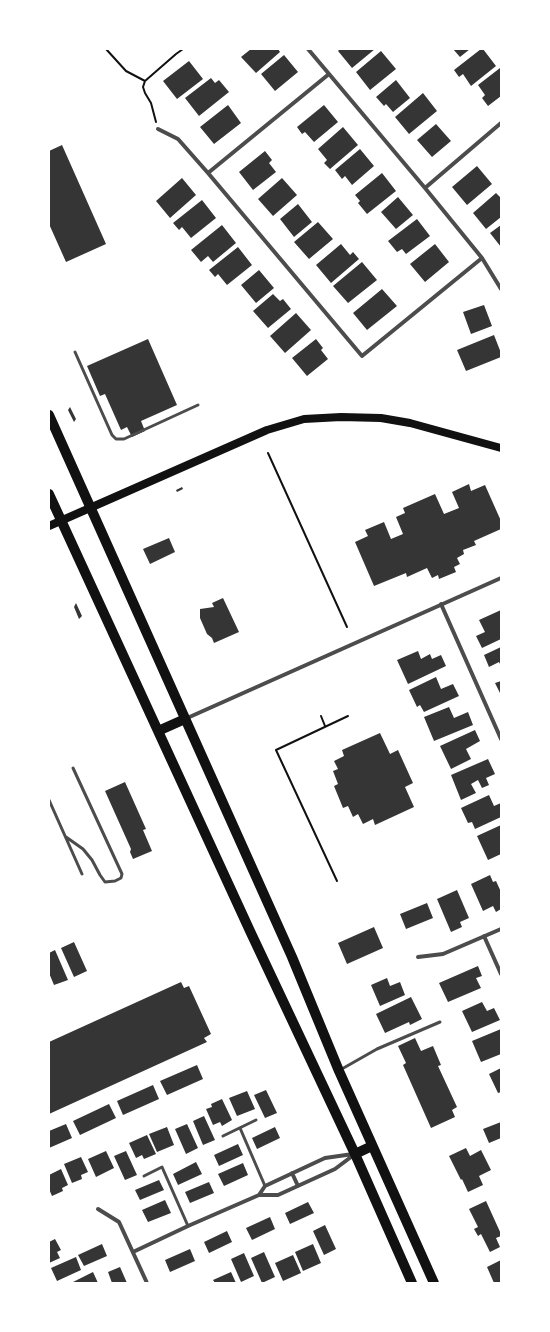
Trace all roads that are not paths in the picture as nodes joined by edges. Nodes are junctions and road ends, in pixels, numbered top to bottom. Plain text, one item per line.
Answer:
1 (308, 49) edge
2 (329, 74) junction
3 (501, 122) edge
4 (158, 129) road end
5 (208, 173) junction
6 (425, 188) junction
7 (482, 258) junction
8 (501, 289) edge
9 (75, 352) dead end
10 (198, 405) dead end
11 (49, 415) edge
12 (501, 448) edge
13 (49, 494) edge
14 (90, 508) junction
15 (61, 520) junction
16 (49, 526) edge
17 (501, 578) edge
18 (441, 604) junction
19 (184, 719) junction
20 (158, 731) junction
21 (501, 739) edge
22 (73, 768) dead end
23 (49, 800) edge
24 (66, 837) junction
25 (82, 874) dead end
26 (501, 929) edge
27 (484, 936) junction
28 (418, 957) dead end
29 (501, 974) edge
30 (440, 1022) dead end
31 (339, 1071) junction
32 (256, 1120) dead end
33 (240, 1128) junction
34 (223, 1136) dead end
35 (372, 1146) junction
36 (355, 1154) junction
37 (292, 1173) junction
38 (144, 1176) dead end
39 (265, 1186) junction
40 (298, 1186) junction
41 (259, 1195) junction
42 (98, 1209) dead end
43 (188, 1226) junction
44 (133, 1252) junction
45 (147, 1283) edge
46 (412, 1283) edge
47 (434, 1283) edge

1 - 2 street
2 - 5 street
2 - 6 street
3 - 6 street
4 - 5 street
5 - 7 street
6 - 7 street
7 - 8 street
9 - 10 lane
11 - 14 main road
12 - 14 main road
13 - 15 main road
14 - 15 main road
14 - 19 main road
15 - 16 main road
15 - 20 main road
17 - 18 street
18 - 19 street
18 - 21 street
19 - 20 main road
19 - 31 main road
20 - 36 main road
22 - 24 lane
23 - 24 lane
24 - 25 lane
26 - 27 street
27 - 28 street
27 - 29 street
30 - 31 lane
31 - 35 main road
32 - 33 lane
33 - 34 lane
33 - 39 lane
35 - 36 main road
35 - 47 main road
36 - 37 street
36 - 40 street
36 - 46 main road
37 - 39 street
37 - 40 street
38 - 43 lane
39 - 41 street
40 - 41 street
41 - 43 street
42 - 44 street
43 - 44 street
44 - 45 street

